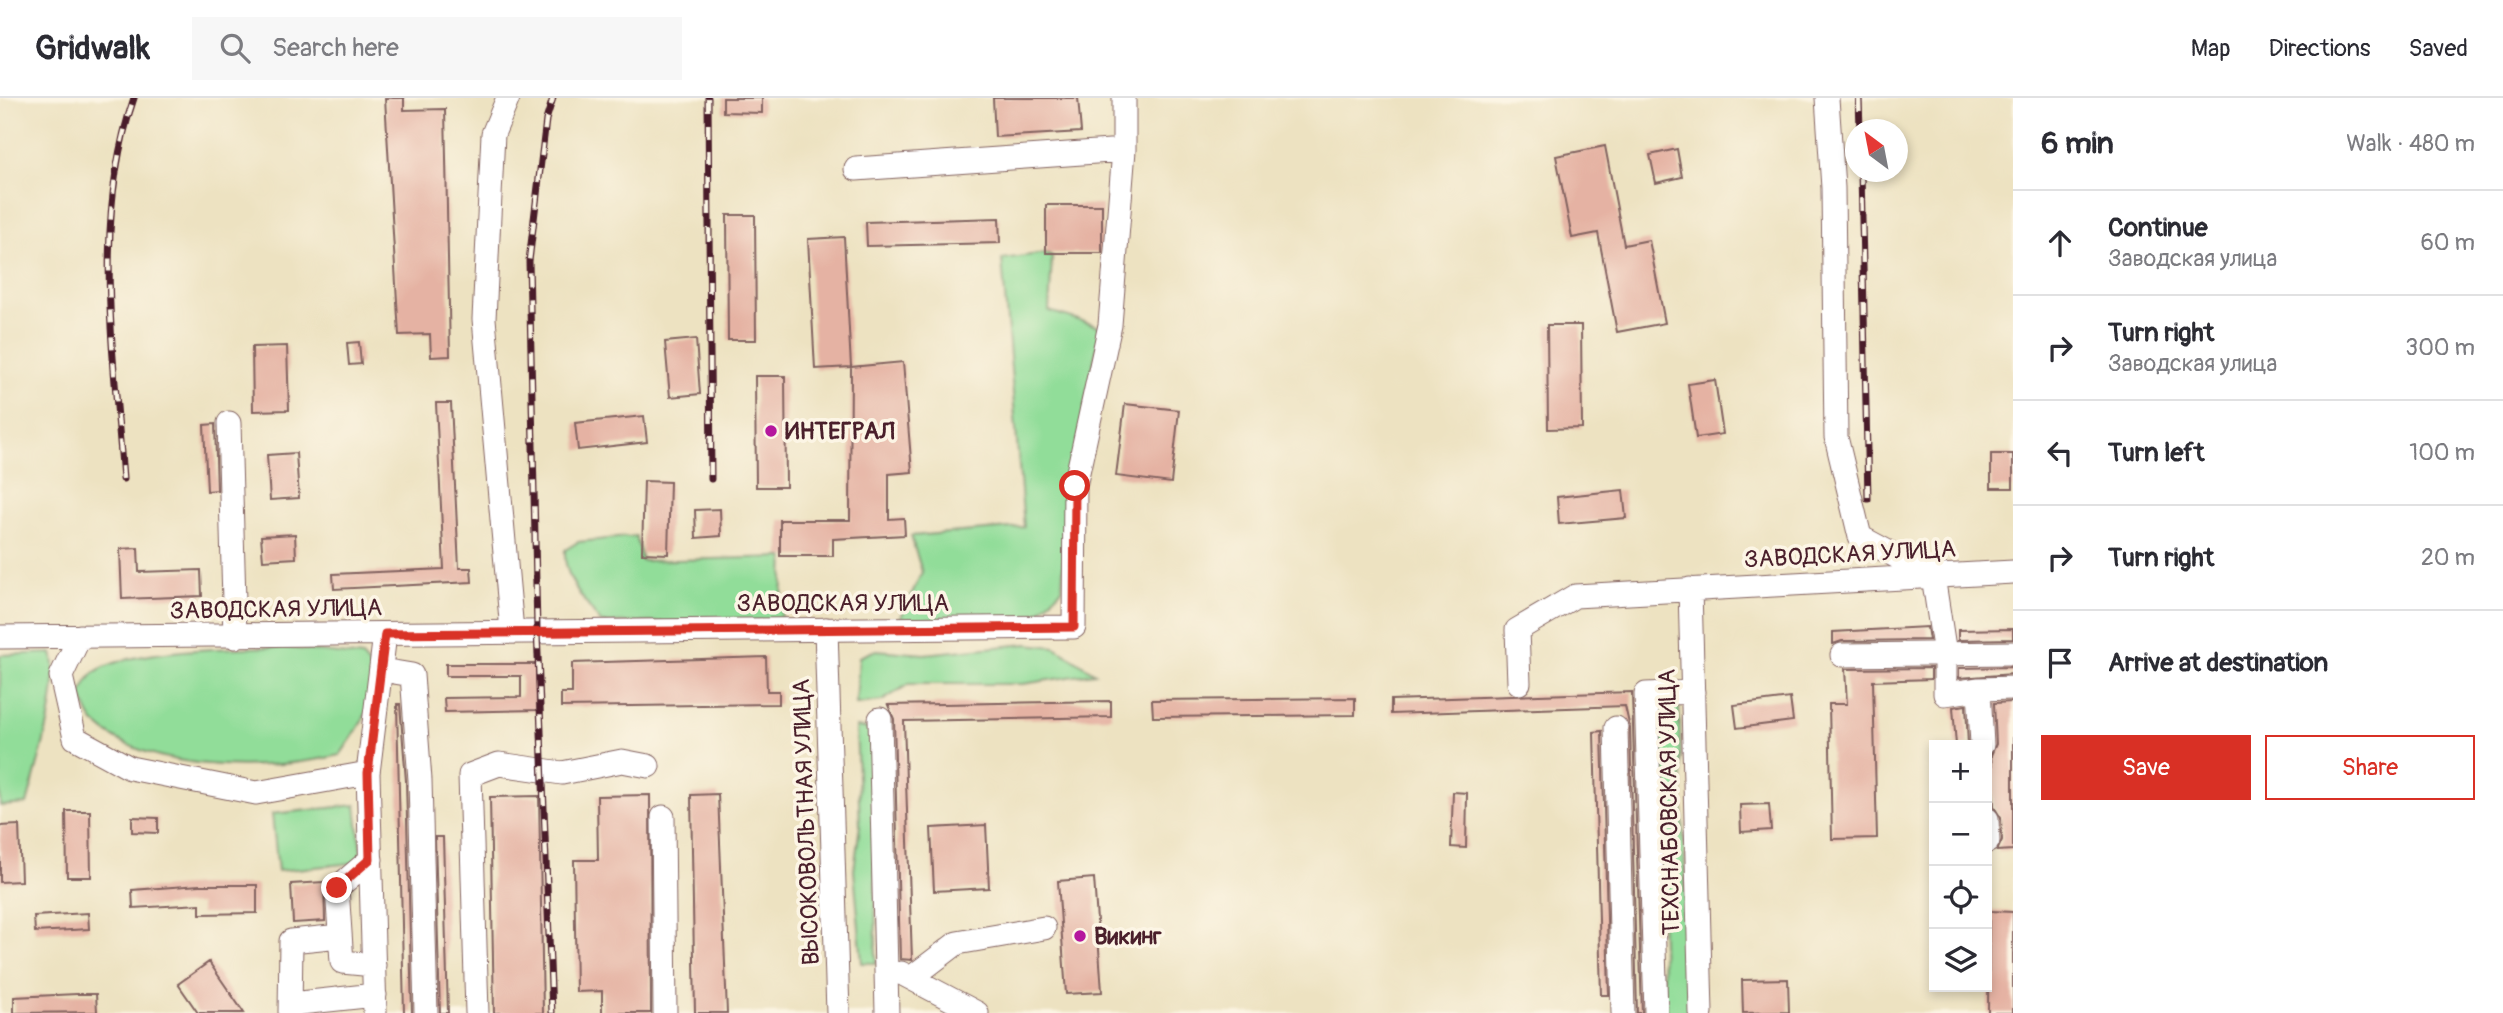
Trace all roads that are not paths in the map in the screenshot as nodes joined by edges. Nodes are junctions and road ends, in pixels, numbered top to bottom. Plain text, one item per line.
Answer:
1 (508, 98) edge
2 (1124, 98) edge
3 (1827, 98) edge
4 (1124, 150) junction
5 (856, 169) dead end
6 (229, 424) dead end
7 (2013, 572) edge
8 (1933, 576) junction
9 (1690, 589) junction
10 (827, 629) junction
11 (512, 631) junction
12 (385, 634) junction
13 (80, 636) junction
14 (0, 637) edge
15 (235, 637) junction
16 (2013, 653) edge
17 (1945, 654) junction
18 (1842, 655) dead end
19 (382, 670) junction
20 (1519, 683) dead end
21 (2013, 688) edge
22 (1979, 689) junction
23 (1693, 692) junction
24 (880, 719) dead end
25 (1616, 728) dead end
26 (1982, 740) edge
27 (648, 766) dead end
28 (368, 773) junction
29 (663, 817) dead end
30 (370, 859) junction
31 (1044, 928) dead end
32 (340, 936) junction
33 (374, 965) junction
34 (886, 965) junction
35 (911, 978) junction
36 (375, 1004) edge
37 (291, 1008) edge
38 (426, 1013) edge
39 (477, 1013) edge
40 (665, 1013) edge
41 (838, 1013) edge
42 (887, 1013) edge
43 (977, 1013) edge
44 (1623, 1013) edge
45 (1656, 1013) edge
46 (1701, 1013) edge

1 - 11 street
2 - 4 street, ЗАВОДСКАЯ УЛИЦА
3 - 8 street
4 - 5 street
4 - 10 street, ЗАВОДСКАЯ УЛИЦА
6 - 15 street
7 - 8 street, ЗАВОДСКАЯ УЛИЦА
8 - 9 street, ЗАВОДСКАЯ УЛИЦА
8 - 17 street
9 - 20 street, ЗАВОДСКАЯ УЛИЦА
9 - 23 street, ТЕХСНАБОВСКАЯ УЛИЦА
10 - 11 street, ЗАВОДСКАЯ УЛИЦА
10 - 41 street, ВЫСОКОВОЛЬТНАЯ УЛИЦА
11 - 12 street, ЗАВОДСКАЯ УЛИЦА
12 - 15 street, ЗАВОДСКАЯ УЛИЦА
12 - 19 street
13 - 14 street, ЗАВОДСКАЯ УЛИЦА
13 - 15 street, ЗАВОДСКАЯ УЛИЦА
13 - 28 street
16 - 17 street
17 - 18 street
17 - 22 street
19 - 28 street
19 - 38 street
21 - 22 street
22 - 26 street
23 - 45 street
23 - 46 street, ТЕХСНАБОВСКАЯ УЛИЦА
24 - 34 street
25 - 44 street
27 - 39 street
28 - 30 street
29 - 40 street
30 - 32 street
30 - 33 street
31 - 35 street
32 - 33 street
32 - 37 street
33 - 36 street
34 - 35 street
34 - 42 street
35 - 43 street
36 - 37 street

